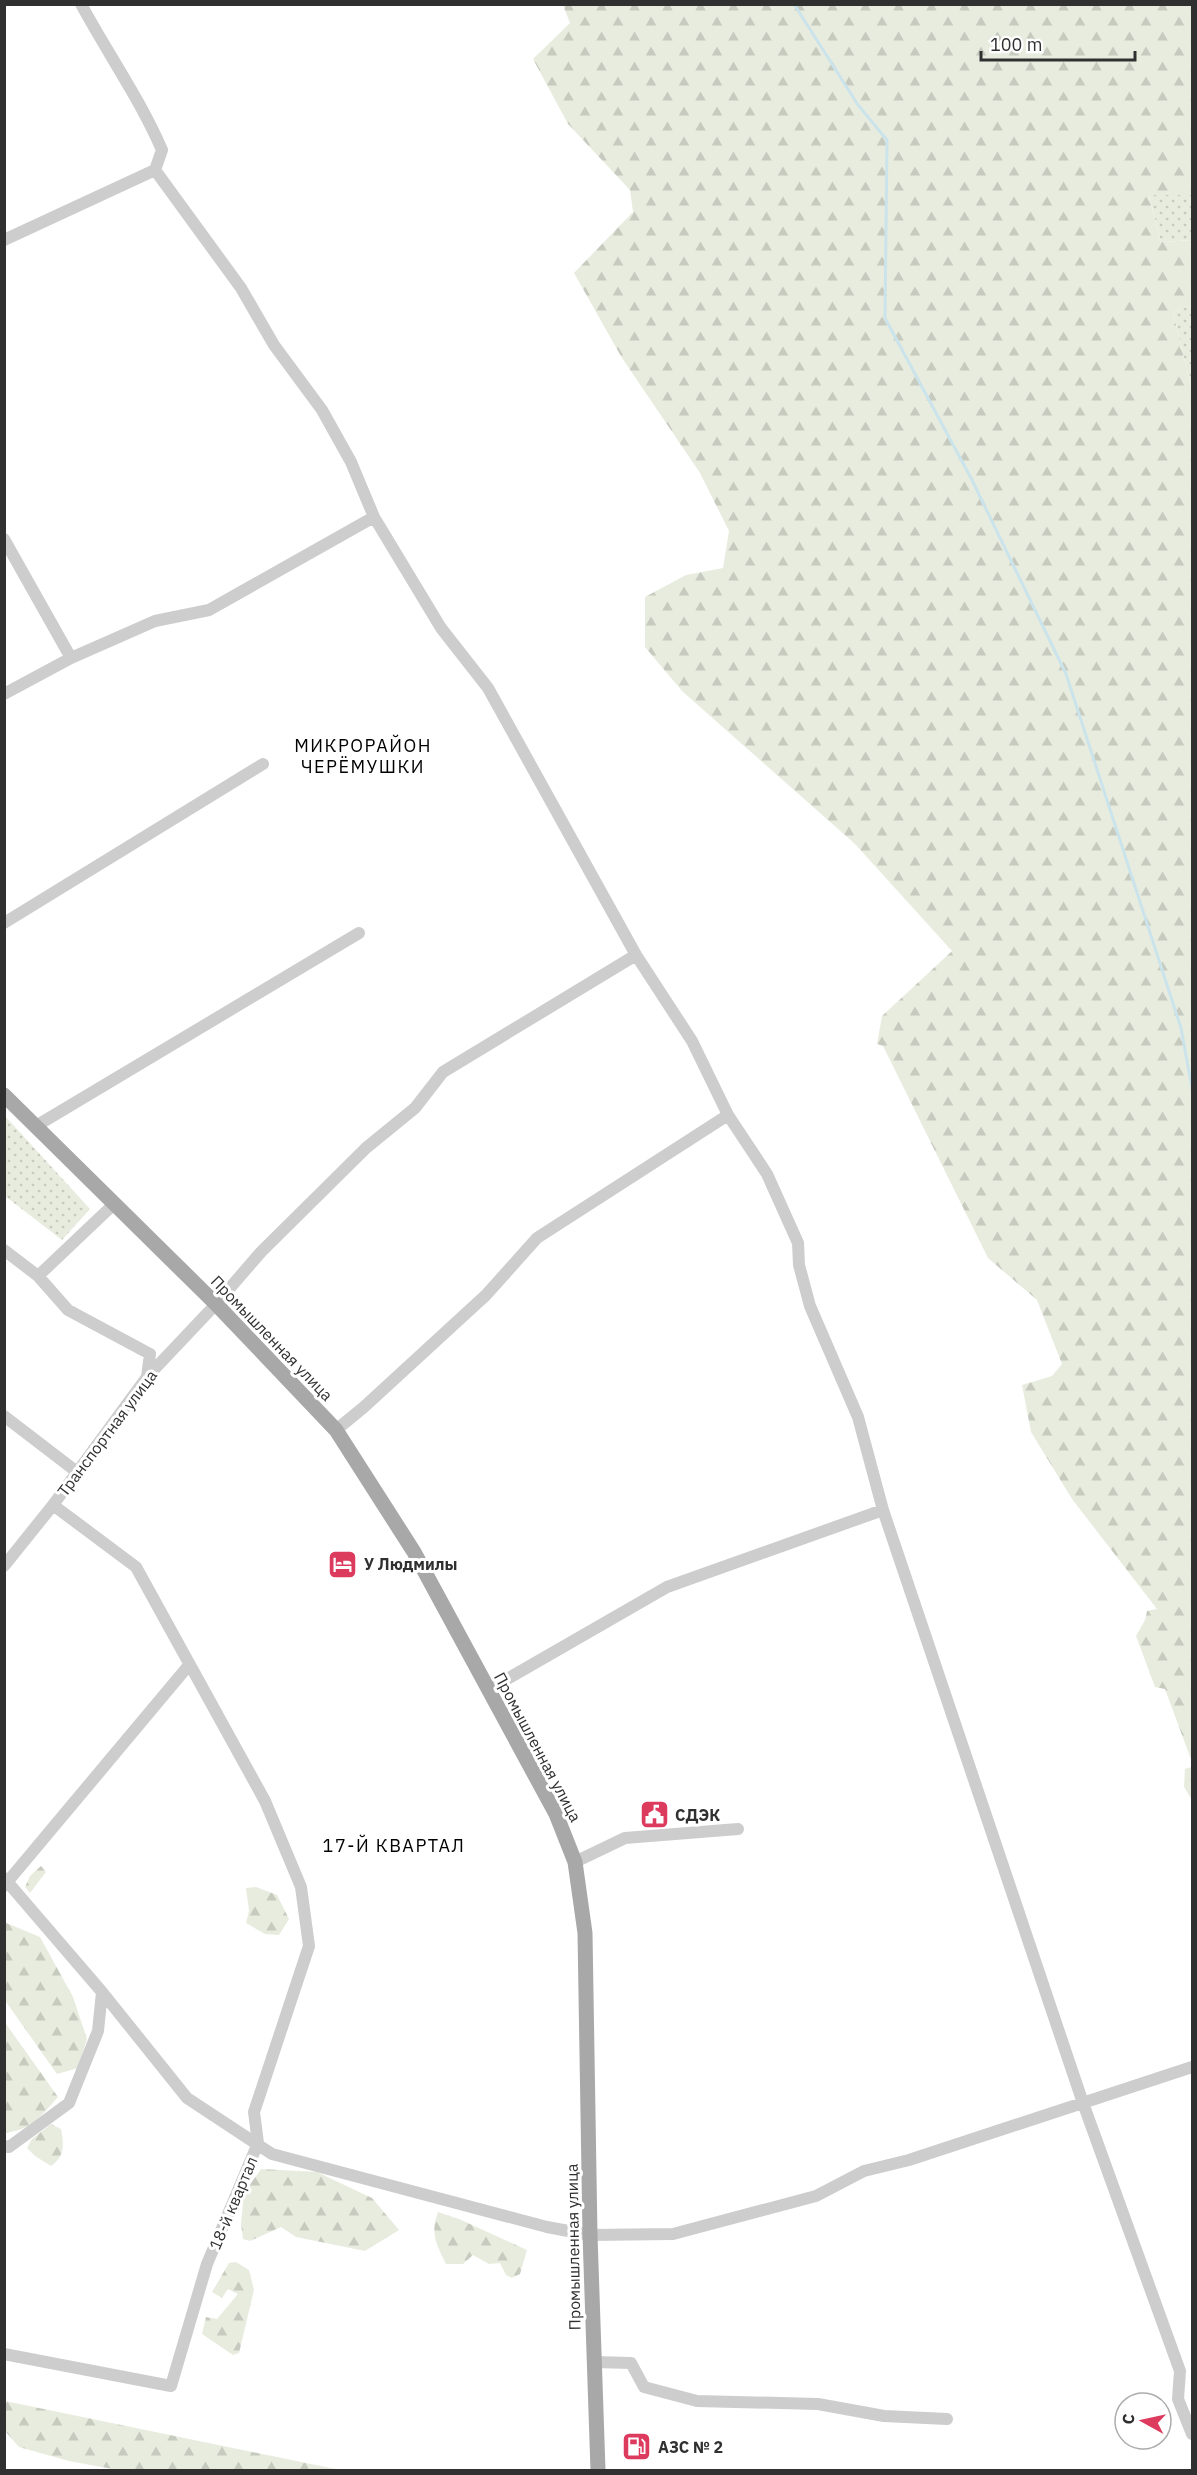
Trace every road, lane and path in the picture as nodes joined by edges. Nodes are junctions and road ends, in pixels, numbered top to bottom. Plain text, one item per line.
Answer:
1 (81, 4) edge
2 (155, 170) junction
3 (4, 240) edge
4 (374, 517) junction
5 (4, 539) edge
6 (71, 658) junction
7 (4, 694) edge
8 (263, 764) dead end
9 (4, 923) edge
10 (359, 933) dead end
11 (636, 955) junction
12 (4, 1095) edge
13 (728, 1115) junction
14 (36, 1126) junction
15 (114, 1204) junction
16 (4, 1250) edge
17 (38, 1276) junction
18 (216, 1304) junction
19 (147, 1377) junction
20 (4, 1416) edge
21 (336, 1430) junction
22 (77, 1472) junction
23 (53, 1505) junction
24 (883, 1510) junction
25 (4, 1566) edge
26 (189, 1665) junction
27 (488, 1690) junction
28 (738, 1829) dead end
29 (575, 1862) junction
30 (6, 1882) edge
31 (102, 1992) junction
32 (1192, 2067) edge
33 (1083, 2103) junction
34 (258, 2144) junction
35 (4, 2146) edge
36 (590, 2235) junction
37 (4, 2354) edge
38 (594, 2362) junction
39 (948, 2419) dead end
40 (1192, 2434) edge
41 (598, 2470) edge

1 - 2 street
2 - 3 street
2 - 4 street
4 - 6 street
4 - 11 street
5 - 6 street
6 - 7 street
8 - 9 street
10 - 14 street
11 - 13 street
11 - 18 street, Транспортная улица
12 - 14 main road, Промышленная улица
13 - 21 street
13 - 24 street
14 - 15 main road, Промышленная улица
15 - 17 street
15 - 18 main road, Промышленная улица
16 - 17 street
17 - 19 street
18 - 19 street, Транспортная улица
18 - 21 main road, Промышленная улица
19 - 22 street, Транспортная улица
20 - 22 street
21 - 27 main road, Промышленная улица
22 - 23 street, Транспортная улица
23 - 25 street, Транспортная улица
23 - 26 street
24 - 27 street
24 - 33 street
26 - 30 street
26 - 34 street
27 - 29 main road, Промышленная улица
28 - 29 street
29 - 36 main road, Промышленная улица
30 - 31 street, 18-й квартал
31 - 34 street, 18-й квартал
31 - 35 street
32 - 33 street
33 - 36 street
33 - 40 street
34 - 36 street
34 - 37 street, 18-й квартал
36 - 38 main road, Промышленная улица
38 - 39 street
38 - 41 main road, Промышленная улица

